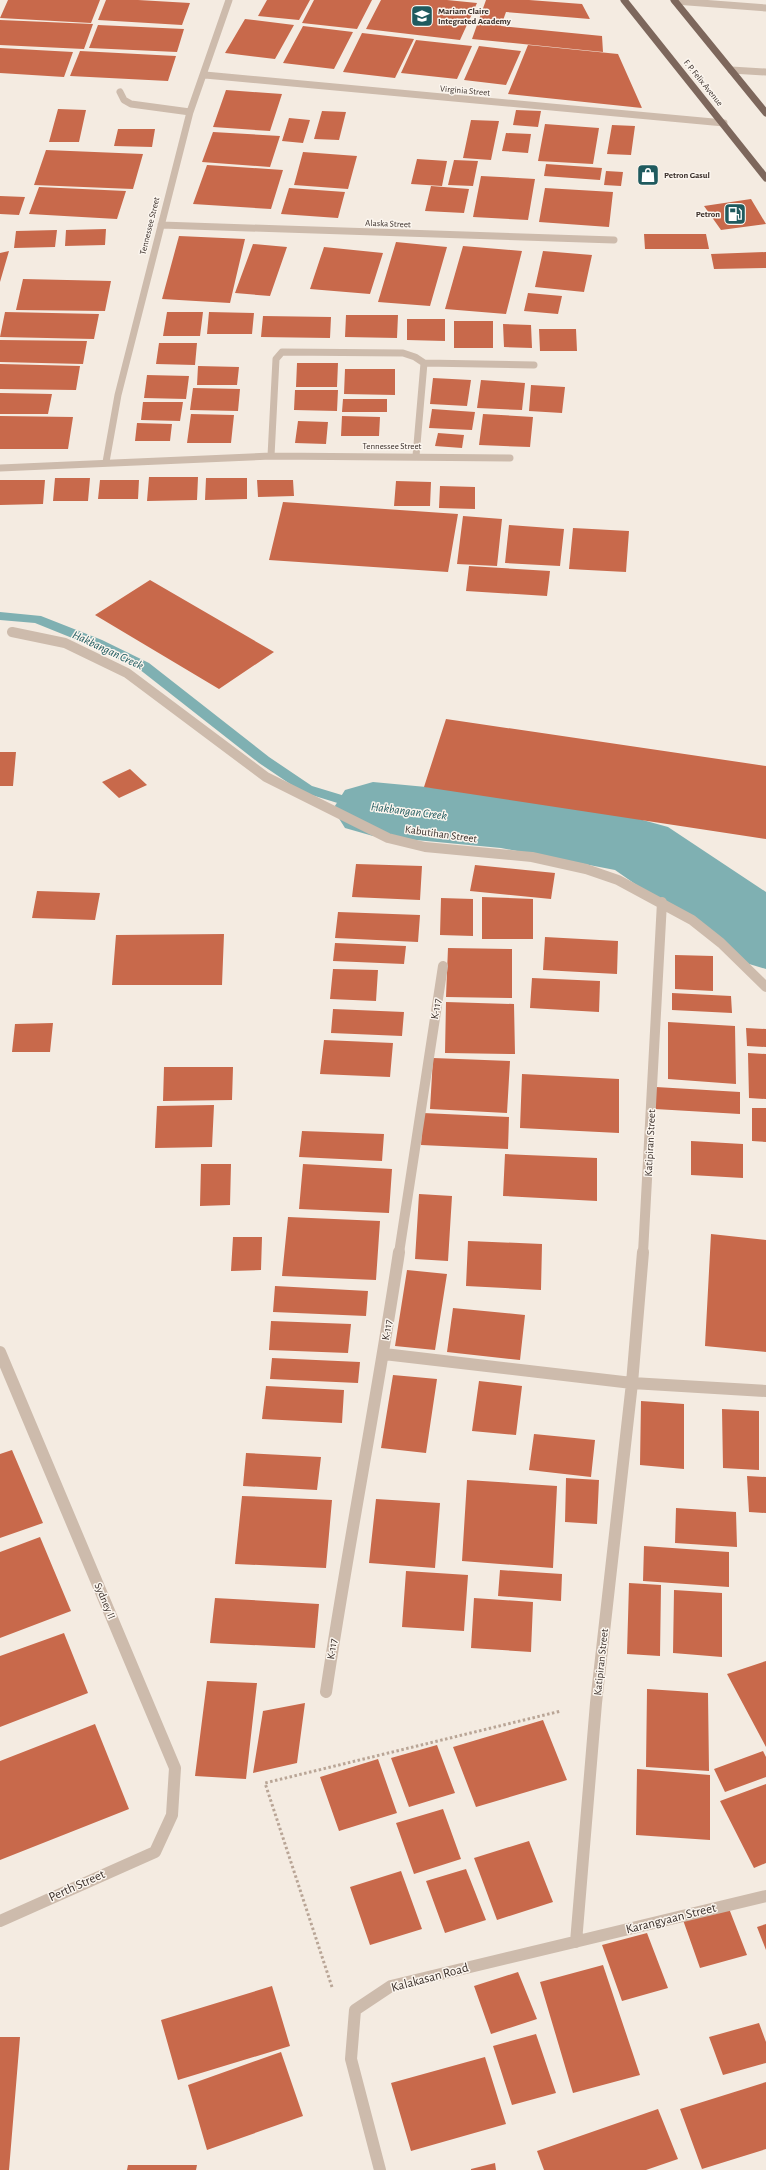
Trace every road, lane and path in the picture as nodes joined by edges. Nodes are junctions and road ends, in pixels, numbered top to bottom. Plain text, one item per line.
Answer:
1 (230, 0) edge
2 (624, 0) edge
3 (674, 0) edge
4 (766, 8) edge
5 (731, 70) junction
6 (766, 72) edge
7 (204, 75) junction
8 (120, 92) dead end
9 (190, 112) junction
10 (766, 113) edge
11 (724, 123) junction
12 (766, 178) edge
13 (161, 225) junction
14 (614, 240) dead end
15 (424, 363) junction
16 (534, 365) dead end
17 (271, 456) junction
18 (416, 456) junction
19 (510, 458) dead end
20 (106, 462) junction
21 (0, 468) edge
22 (12, 632) dead end
23 (662, 902) junction
24 (443, 966) dead end
25 (766, 987) edge
26 (0, 1352) edge
27 (384, 1354) junction
28 (632, 1383) junction
29 (766, 1391) edge
30 (326, 1692) dead end
31 (596, 1703) junction
32 (155, 1852) joint
33 (766, 1896) edge
34 (0, 1921) edge
35 (576, 1942) junction
36 (335, 1995) dead end
37 (380, 2170) edge

1 - 7 street, Tennessee Street
2 - 11 main road, F. P. Felix Avenue
3 - 4 street
3 - 5 main road
5 - 6 street
5 - 10 main road
7 - 9 street, Tennessee Street
7 - 11 street, Virginia Street
8 - 9 street
9 - 13 street, Tennessee Street
11 - 12 main road, F. P. Felix Avenue
13 - 14 street, Alaska Street
13 - 20 street, Tennessee Street
15 - 16 street
15 - 17 street
15 - 18 street
17 - 18 street, Tennessee Street
17 - 20 street, Tennessee Street
18 - 19 street, Tennessee Street
20 - 21 street, Tennessee Street
22 - 23 street, Kabutihan Street
23 - 25 street, Kabutihan Street
23 - 28 street, Katipiran Street
24 - 27 street, K-117
26 - 32 street, Sydney II
27 - 28 street
27 - 30 street, K-117
28 - 29 street
28 - 31 street, Katipiran Street
31 - 35 street, Katipiran Street
31 - 36 path
32 - 34 street, Perth Street
33 - 35 street, Karangyaan Street
35 - 37 street, Kalakasan Road

